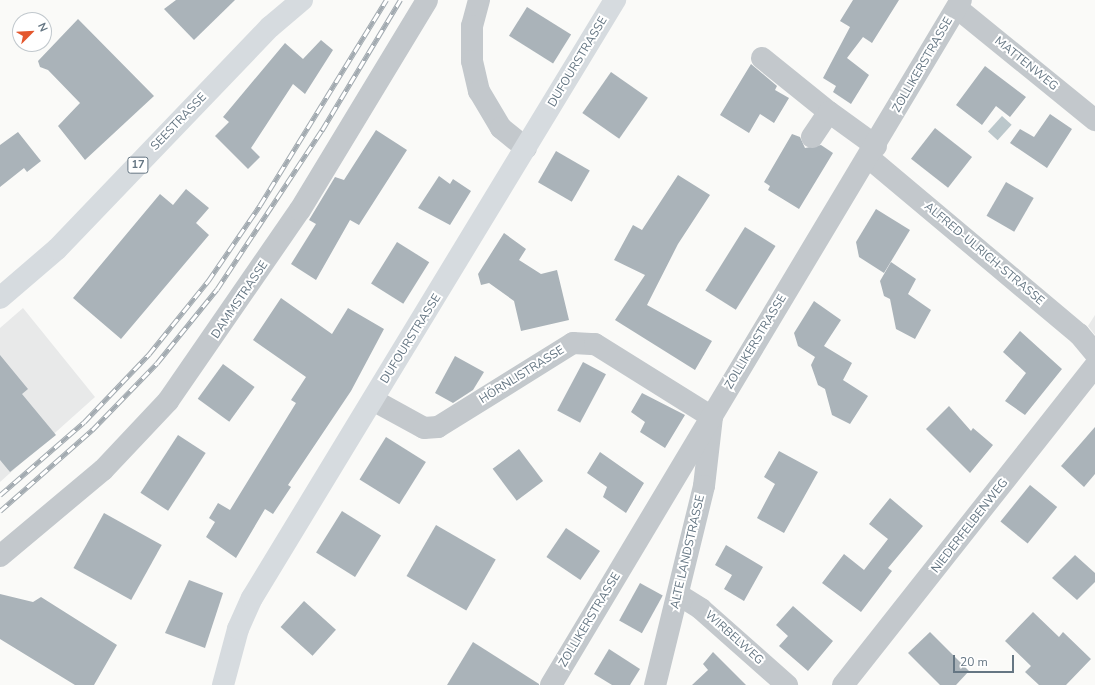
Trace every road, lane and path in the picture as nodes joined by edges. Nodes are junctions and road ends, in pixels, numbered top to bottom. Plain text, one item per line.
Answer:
1 (286, 0) edge
2 (302, 0) edge
3 (427, 0) edge
4 (479, 0) edge
5 (615, 0) edge
6 (959, 4) edge
7 (270, 27) junction
8 (762, 58) dead end
9 (829, 112) junction
10 (1095, 120) edge
11 (812, 137) dead end
12 (526, 148) junction
13 (872, 152) junction
14 (0, 298) edge
15 (1095, 353) edge
16 (1095, 366) edge
17 (373, 400) junction
18 (712, 417) junction
19 (0, 556) edge
20 (679, 595) junction
21 (223, 685) edge
22 (552, 685) edge
23 (655, 685) edge
24 (786, 685) edge
25 (843, 685) edge

1 - 7 main road, 17
2 - 7 main road, 17
3 - 19 street, DAMMSTRASSE
4 - 12 street
5 - 12 main road, DUFOURSTRASSE
6 - 10 street, MATTENWEG
6 - 13 street, ZOLLIKERSTRASSE
7 - 14 main road, SEESTRASSE / 17
8 - 9 street, ALFRED-ULRICH-STRASSE
9 - 11 street
9 - 13 street, ALFRED-ULRICH-STRASSE
12 - 17 main road, DUFOURSTRASSE
13 - 15 street, ALFRED-ULRICH-STRASSE
13 - 18 street, ZOLLIKERSTRASSE
16 - 25 street, NIEDERFELBENWEG
17 - 18 street, HÖRNLISTRASSE
17 - 21 main road, DUFOURSTRASSE
18 - 20 street, ALTE LANDSTRASSE
18 - 22 street, ZOLLIKERSTRASSE
20 - 23 street, ALTE LANDSTRASSE
20 - 24 street, WIRBELWEG

